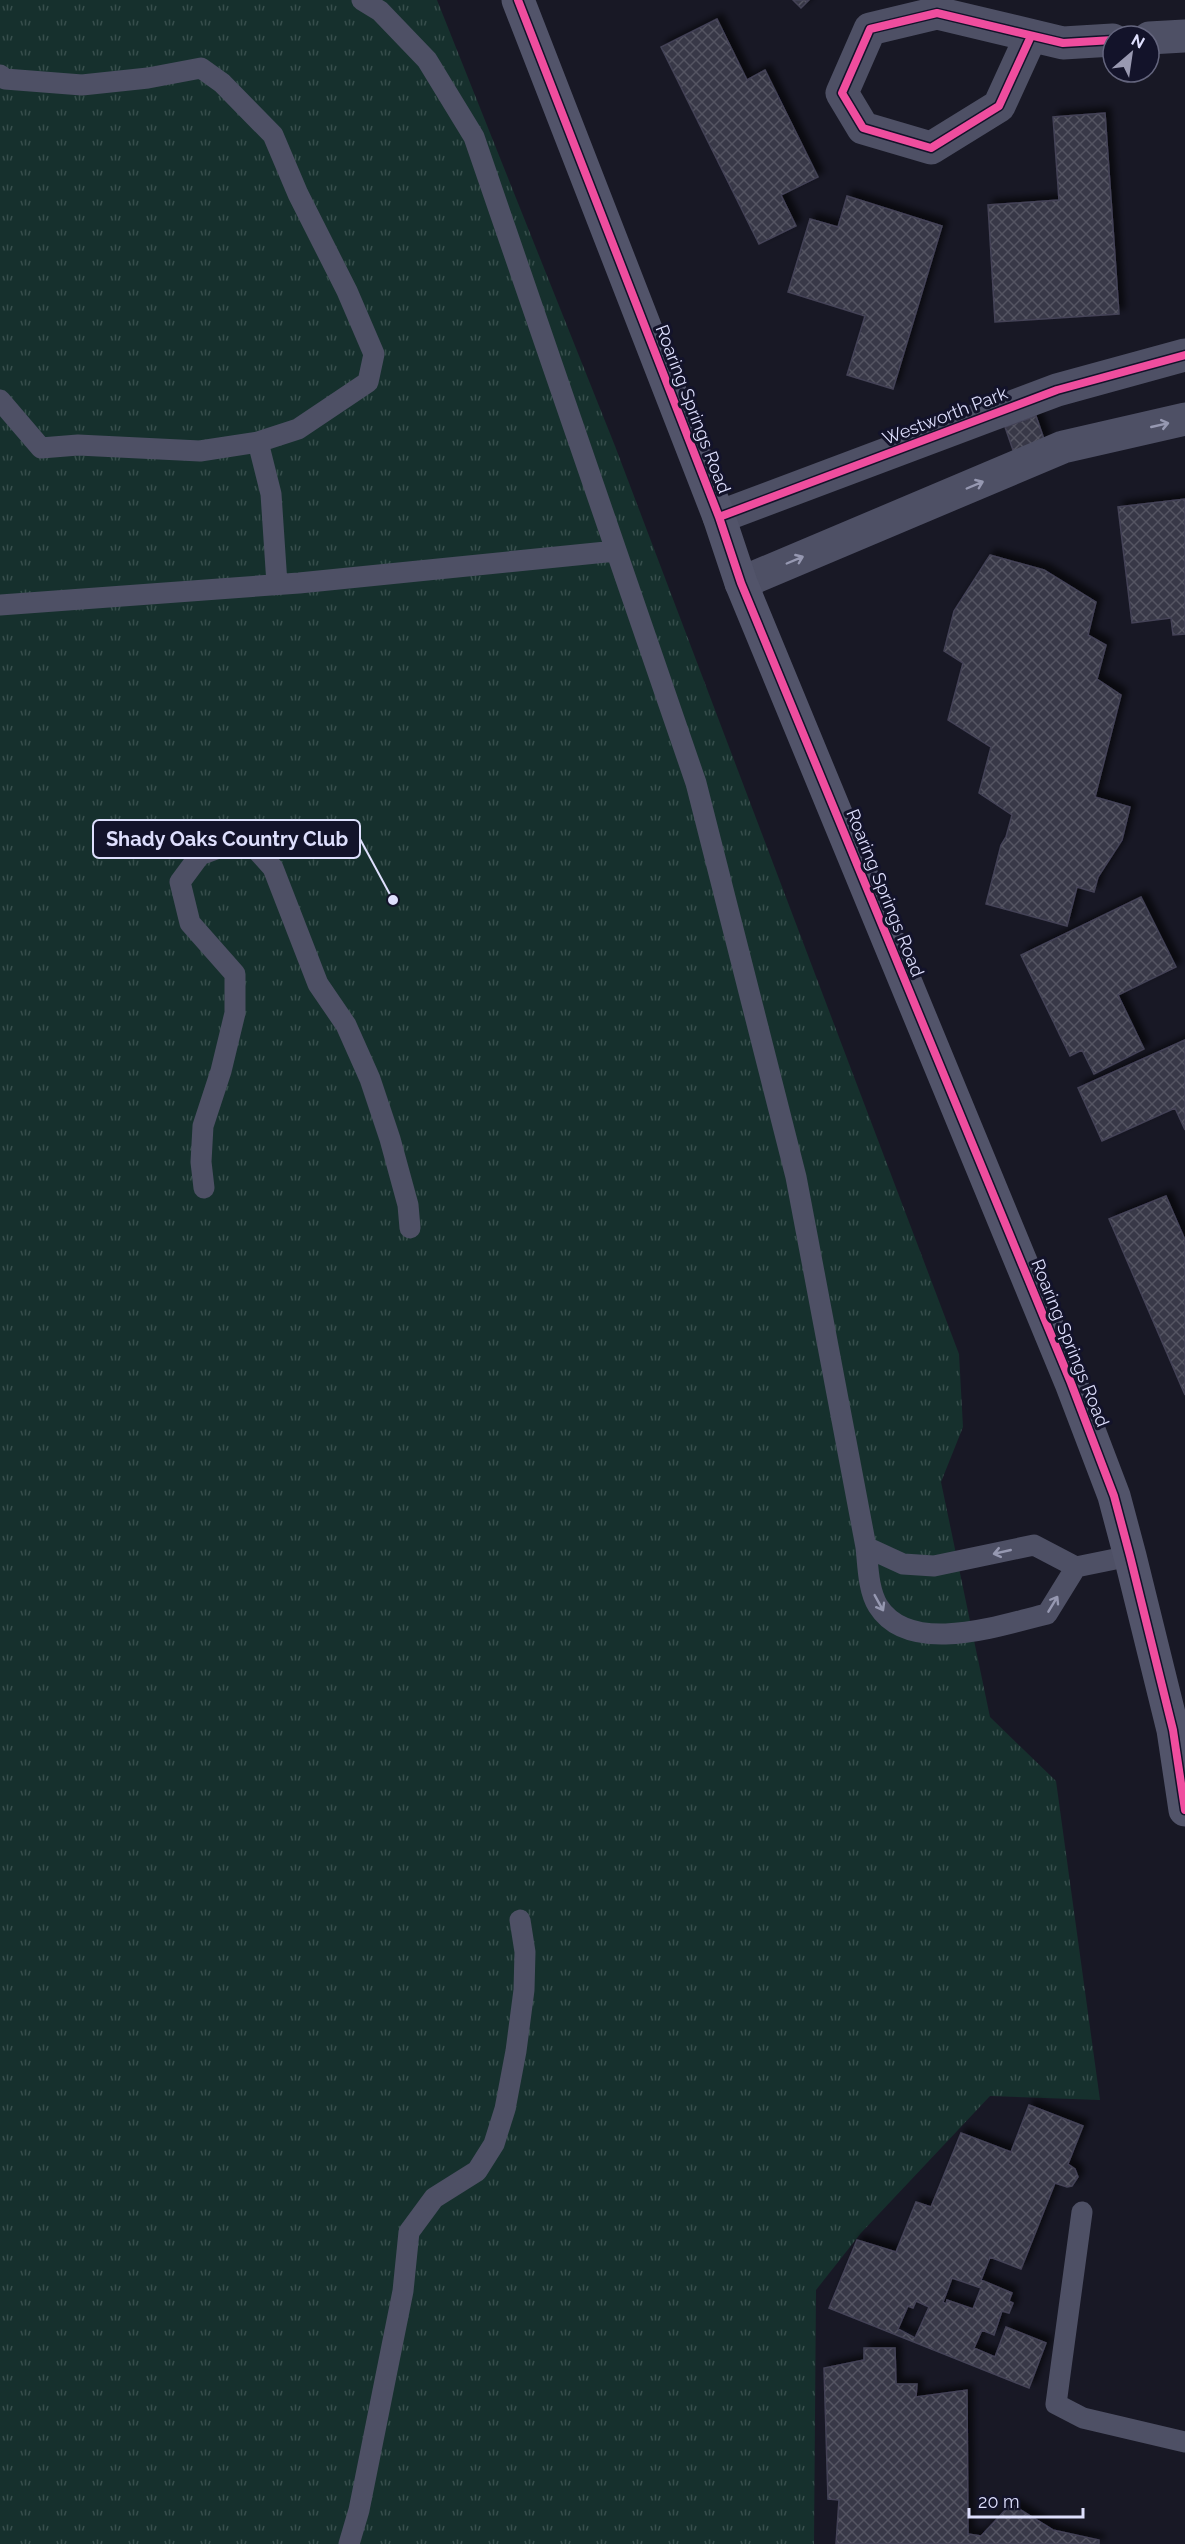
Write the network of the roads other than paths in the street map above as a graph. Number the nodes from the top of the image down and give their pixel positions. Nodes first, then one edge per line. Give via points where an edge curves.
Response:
1 (362, 0) edge
2 (518, 0) edge
3 (1031, 36) junction
4 (1185, 36) edge
5 (1161, 37) edge
6 (1101, 41) edge
7 (2, 79) edge
8 (1185, 355) edge
9 (0, 400) edge
10 (1185, 419) edge
11 (258, 442) junction
12 (719, 517) junction
13 (616, 551) junction
14 (741, 583) junction
15 (277, 584) junction
16 (0, 605) edge
17 (204, 1188) dead end
18 (410, 1228) dead end
19 (866, 1547) junction
20 (1130, 1556) junction
21 (1076, 1567) junction
22 (1185, 1810) edge
23 (520, 1920) dead end
24 (1082, 2212) dead end
25 (1185, 2442) edge
26 (349, 2544) edge

1 - 13 lane via 380,11 428,60 474,137
2 - 12 street, Roaring Springs Road
3 - 3 street via 937,13 870,28 842,93 863,128 931,148 999,105
3 - 6 street via 1063,43
4 - 5 street
7 - 11 lane via 82,85 201,68 222,82 273,135 374,354 368,382 298,429
8 - 12 street, Westworth Park via 1057,390
9 - 11 lane via 41,448 78,445 200,451
14 -> 10 street via 1063,447
11 - 15 lane via 271,494
12 - 14 street, Roaring Springs Road
13 - 15 lane
13 - 19 lane via 696,783 796,1177
14 - 20 street, Roaring Springs Road via 1071,1383 1114,1496
15 - 16 lane
17 - 18 lane via 202,1126 235,1013 235,974 190,923 180,882 200,855 246,838 273,868 318,984 346,1025 370,1079 408,1205
21 -> 19 lane via 1034,1545 934,1566 903,1564
19 -> 21 lane via 870,1582 878,1606 900,1628 927,1635 973,1631 1047,1614
20 - 21 lane
20 - 22 street, Roaring Springs Road via 1173,1730
23 - 26 lane via 525,1952 524,1990 506,2109 494,2145 477,2171 434,2198 409,2232 403,2291 360,2510
24 - 25 lane via 1056,2404 1083,2418

